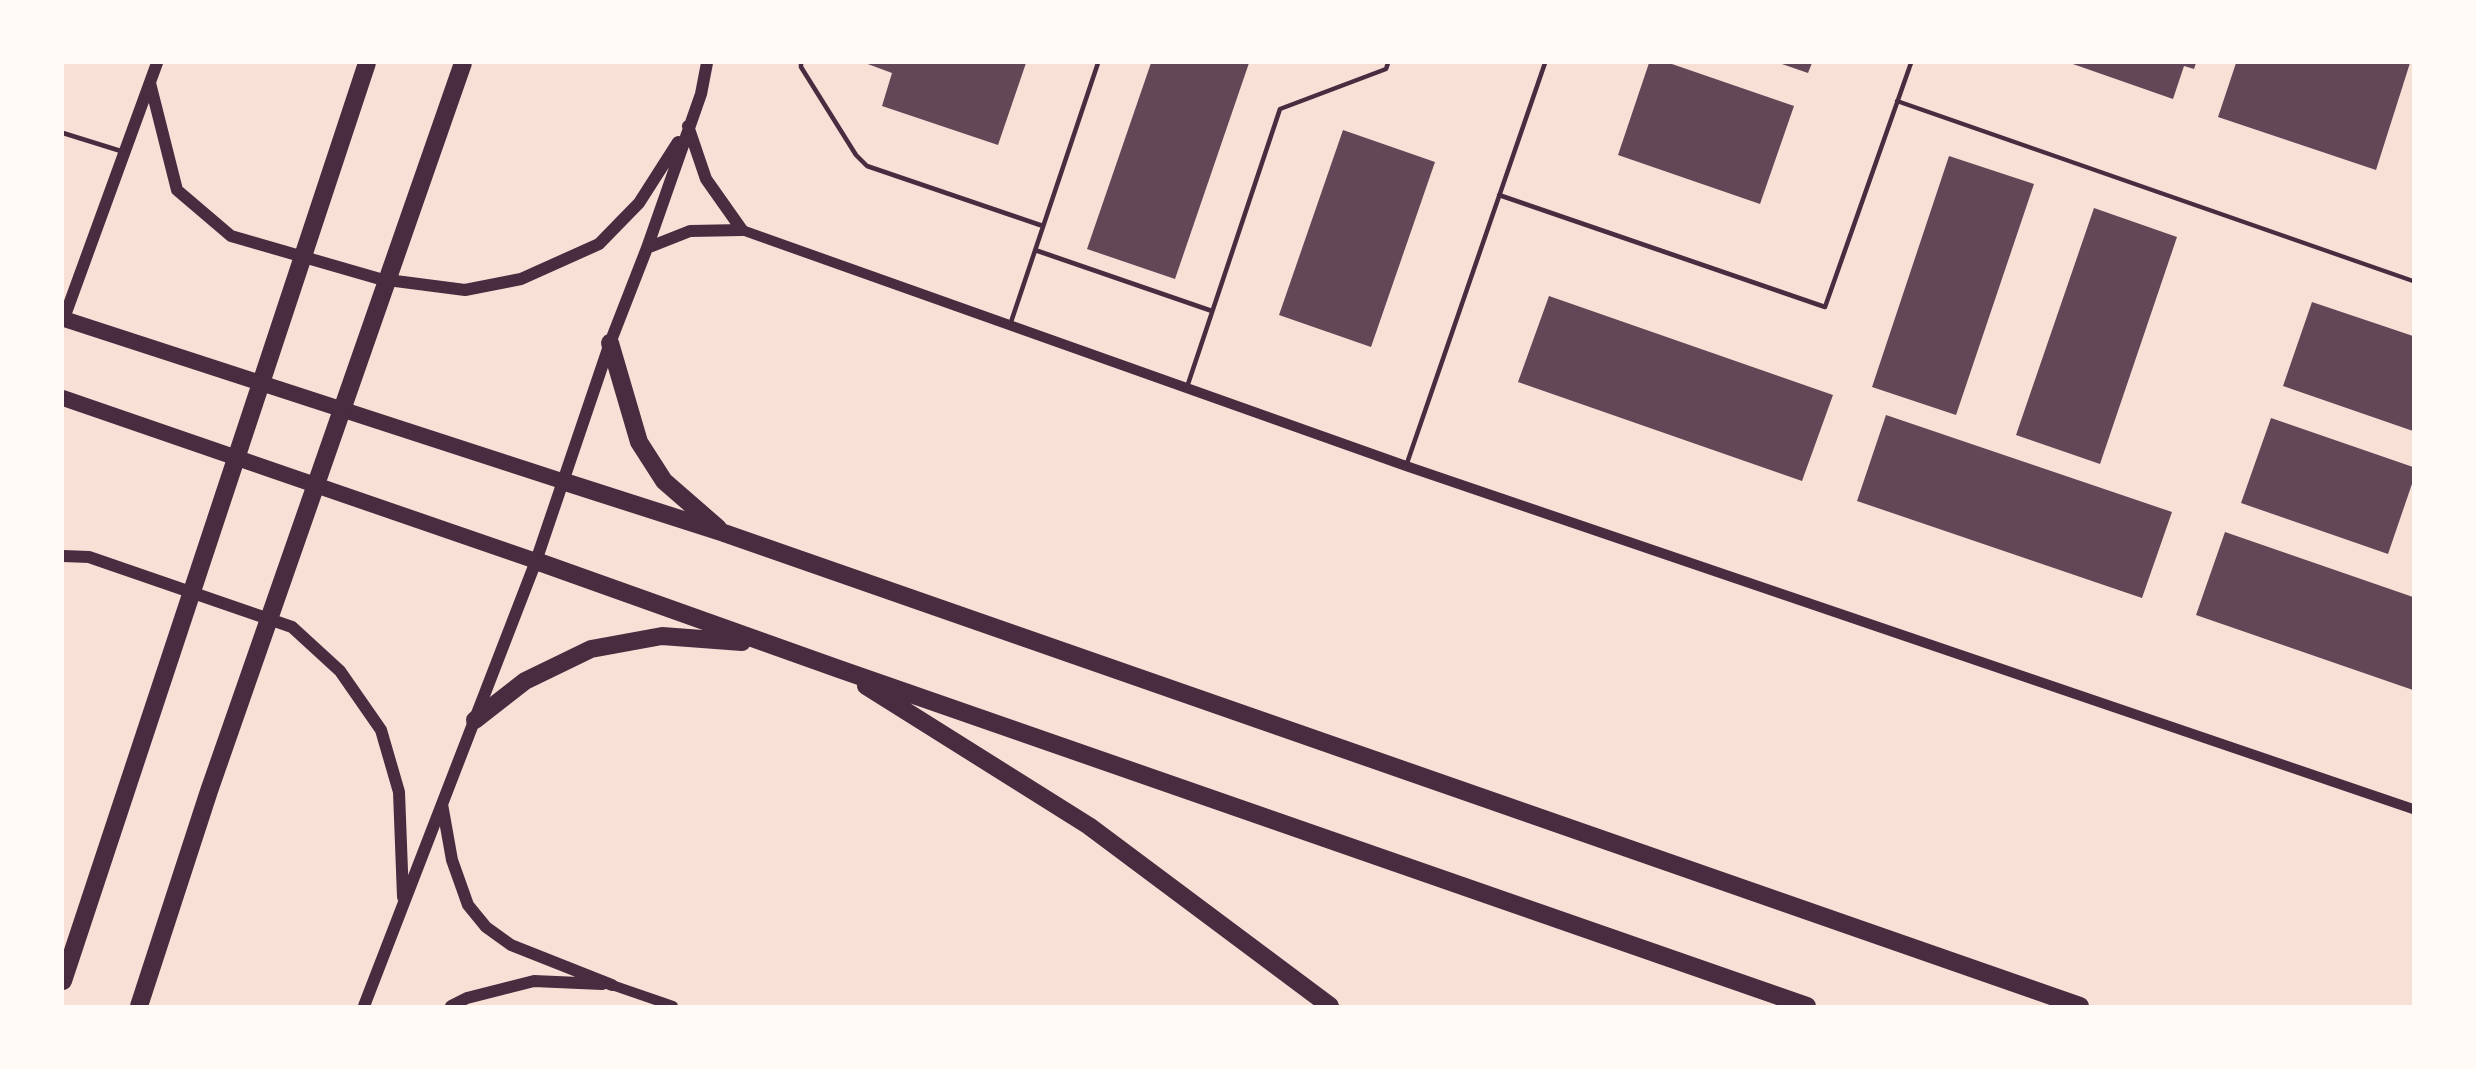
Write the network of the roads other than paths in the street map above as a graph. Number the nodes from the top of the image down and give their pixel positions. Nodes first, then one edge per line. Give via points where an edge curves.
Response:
1 (157, 63) edge
2 (367, 63) edge
3 (463, 63) edge
4 (707, 63) edge
5 (801, 63) edge
6 (1098, 63) edge
7 (1388, 63) edge
8 (1545, 63) edge
9 (1911, 63) edge
10 (150, 83) junction
11 (1897, 101) junction
12 (688, 126) junction
13 (63, 133) edge
14 (124, 152) junction
15 (1500, 195) junction
16 (1043, 226) junction
17 (742, 230) junction
18 (647, 248) junction
19 (1035, 250) junction
20 (2413, 281) edge
21 (1212, 311) junction
22 (63, 320) edge
23 (1010, 325) junction
24 (610, 343) junction
25 (1187, 387) junction
26 (63, 398) edge
27 (1406, 466) junction
28 (564, 482) junction
29 (724, 533) junction
30 (63, 556) edge
31 (536, 561) junction
32 (771, 646) junction
33 (839, 669) junction
34 (474, 720) junction
35 (442, 803) junction
36 (2413, 809) edge
37 (404, 901) junction
38 (63, 981) edge
39 (612, 985) junction
40 (139, 1006) edge
41 (364, 1006) edge
42 (451, 1006) edge
43 (673, 1006) edge
44 (1330, 1006) edge
45 (1807, 1006) edge
46 (2080, 1006) edge

1 - 10 main road
2 - 38 highway
3 - 40 highway via 209,791
4 - 12 main road via 701,94
5 - 16 lane via 856,155 867,165
6 - 16 lane
7 - 21 lane via 1386,69 1280,109
8 - 15 lane
9 - 11 lane
10 - 12 main road via 177,190 231,236 380,279 465,290 521,279 599,244 639,204
10 - 14 main road
11 - 15 lane via 1825,307
11 - 20 lane
12 - 17 main road via 706,179
12 - 18 main road
13 - 14 lane
14 - 22 main road
15 - 27 lane
16 - 19 lane
17 - 18 main road via 690,231
17 - 23 street
18 - 24 main road
19 - 21 lane
19 - 23 lane
21 - 25 lane
22 - 28 highway
23 - 25 street
24 - 28 main road
24 - 29 highway via 639,442 664,481
25 - 27 street
26 - 31 highway
27 - 36 street
28 - 29 highway
28 - 31 main road
29 - 46 highway
30 - 37 main road via 89,557 292,627 340,671 381,730 399,792
31 - 32 highway
31 - 34 main road
32 - 33 highway
32 - 34 highway via 662,636 591,649 525,681
33 - 44 highway via 1089,826
33 - 45 highway
34 - 35 main road
35 - 37 main road
35 - 39 main road via 452,860 468,904 486,927 511,945
37 - 41 main road
39 - 42 main road via 534,981 467,998
39 - 43 street

